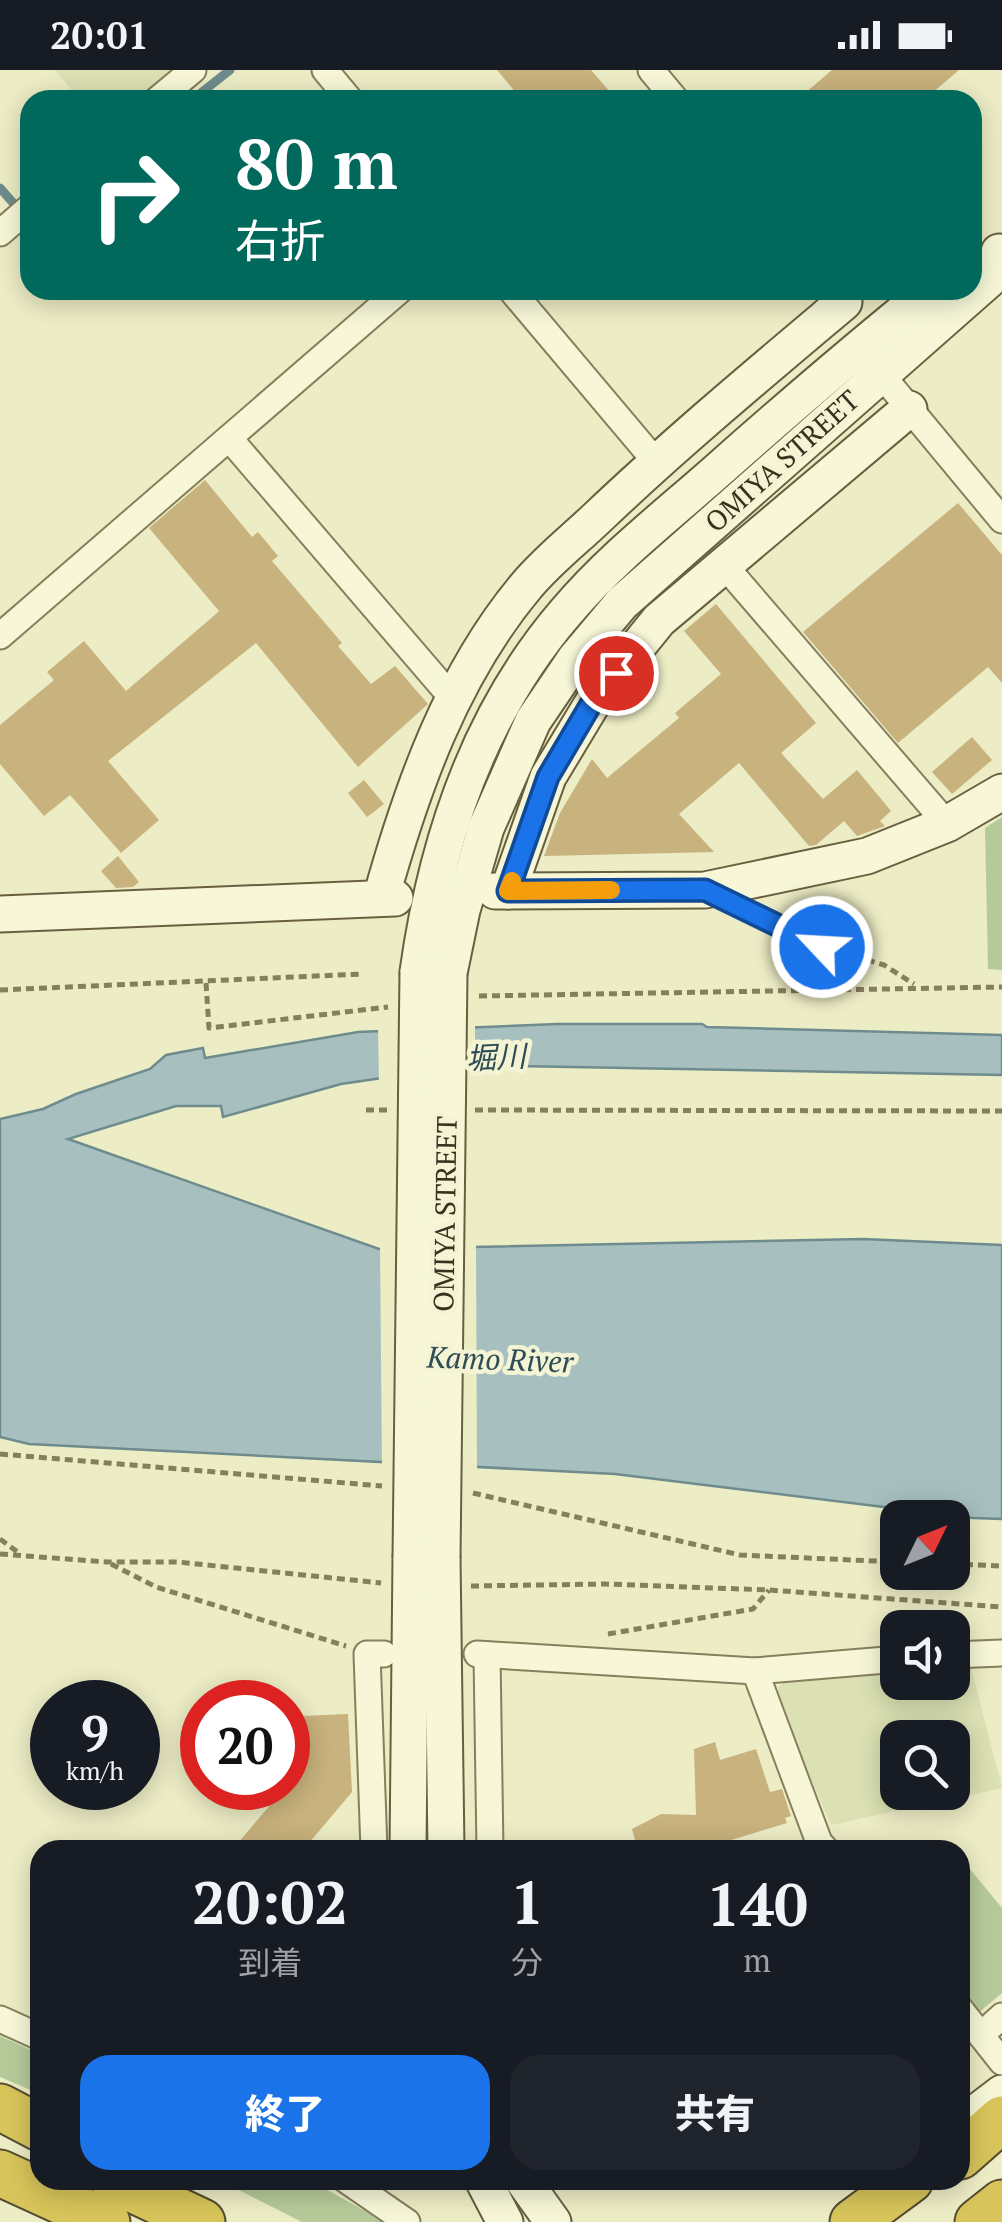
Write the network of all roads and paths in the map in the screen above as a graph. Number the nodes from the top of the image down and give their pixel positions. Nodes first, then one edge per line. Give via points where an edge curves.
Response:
1 (192, 70) edge
2 (325, 70) edge
3 (651, 70) edge
4 (169, 90) edge
5 (342, 90) edge
6 (668, 90) edge
7 (20, 215) edge
8 (0, 232) edge
9 (991, 253) edge
10 (982, 285) edge
11 (388, 300) edge
12 (519, 300) edge
13 (835, 300) edge
14 (842, 300) edge
15 (918, 300) edge
16 (965, 300) edge
17 (873, 336) junction
18 (880, 373) junction
19 (909, 408) junction
20 (229, 438) junction
21 (656, 462) junction
22 (1002, 520) edge
23 (724, 565) junction
24 (0, 636) edge
25 (454, 700) junction
26 (1002, 792) edge
27 (947, 824) junction
28 (705, 890) junction
29 (0, 914) edge
30 (848, 926) dead end
31 (796, 934) junction
32 (822, 947) joint
33 (362, 974) dead end
34 (447, 980) junction
35 (206, 982) junction
36 (916, 986) junction
37 (1002, 986) edge
38 (0, 990) edge
39 (404, 1005) dead end
40 (366, 1110) dead end
41 (406, 1110) dead end
42 (465, 1110) dead end
43 (1002, 1111) edge
44 (0, 1539) edge
45 (0, 1554) edge
46 (22, 1555) junction
47 (107, 1562) junction
48 (970, 1565) edge
49 (1002, 1566) edge
50 (415, 1567) junction
51 (467, 1586) dead end
52 (769, 1590) junction
53 (1002, 1607) edge
54 (590, 1637) dead end
55 (1002, 1652) edge
56 (376, 1654) joint
57 (970, 1654) edge
58 (880, 1661) edge
59 (755, 1671) junction
60 (374, 1840) edge
61 (408, 1840) edge
62 (445, 1840) edge
63 (490, 1840) edge
64 (812, 1840) edge
65 (1002, 2016) edge
66 (0, 2018) edge
67 (970, 2021) edge
68 (30, 2032) edge
69 (981, 2035) junction
70 (1002, 2062) edge
71 (1002, 2093) edge
72 (0, 2107) edge
73 (1002, 2116) edge
74 (970, 2117) edge
75 (30, 2123) edge
76 (0, 2128) edge
77 (970, 2137) edge
78 (30, 2142) edge
79 (970, 2146) edge
80 (0, 2173) edge
81 (30, 2187) edge
82 (37, 2190) edge
83 (135, 2190) edge
84 (157, 2190) edge
85 (361, 2190) edge
86 (488, 2190) edge
87 (531, 2190) edge
88 (876, 2190) edge
89 (896, 2190) edge
90 (922, 2190) edge
91 (1002, 2203) edge
92 (0, 2205) edge
93 (1002, 2215) edge
94 (40, 2222) edge
95 (107, 2222) edge
96 (202, 2222) edge
97 (217, 2222) edge
98 (408, 2222) edge
99 (506, 2222) edge
100 (553, 2222) edge
101 (834, 2222) edge
102 (853, 2222) edge
103 (886, 2222) edge
104 (978, 2222) edge
105 (994, 2222) edge

1 - 4 street
2 - 5 street
3 - 6 street
7 - 8 street
9 - 10 street, OMIYA STREET via 993,276
11 - 20 street
12 - 21 street
13 - 21 street
14 - 17 street
15 - 17 street, OMIYA STREET
16 - 18 street, OMIYA STREET
17 - 34 street, OMIYA STREET via 611,566 565,613 521,674 474,759 426,912
18 - 19 street
18 - 34 street, OMIYA STREET via 622,603 575,659 533,721 486,828
19 - 22 street
19 - 23 street
20 - 24 street
20 - 25 street
21 - 25 street via 528,584
23 - 27 street
23 - 28 street via 659,620 594,699 548,777 502,891
25 - 29 street via 406,806 388,898
26 - 27 street
27 - 28 street via 868,856
28 - 31 lane
30 - 31 lane
31 - 32 lane
32 - 36 path via 884,965
33 - 35 path
34 - 36 path
34 - 50 street, OMIYA STREET, bridge
35 - 38 path
35 - 39 path via 208,1028
36 - 37 path
40 - 41 path
42 - 43 path
44 - 46 path
45 - 46 path
46 - 47 path
47 - 50 path
47 - 56 path via 156,1587
48 - 49 path
50 - 61 street, OMIYA STREET
50 - 62 street, OMIYA STREET
51 - 52 path
52 - 53 path
52 - 54 path via 754,1609
55 - 57 street
56 - 60 street
58 - 59 street
59 - 63 street via 482,1654
59 - 64 street
65 - 69 street
66 - 68 street
67 - 69 street
69 - 70 street
71 - 74 street
72 - 75 highway
73 - 77 highway
73 - 79 highway
76 - 78 highway
80 - 81 highway
82 - 95 highway
83 - 96 highway
84 - 97 highway
85 - 98 street
86 - 99 street
87 - 100 street
88 - 101 street
89 - 102 highway
90 - 103 highway
91 - 104 highway
92 - 94 highway
93 - 105 street

